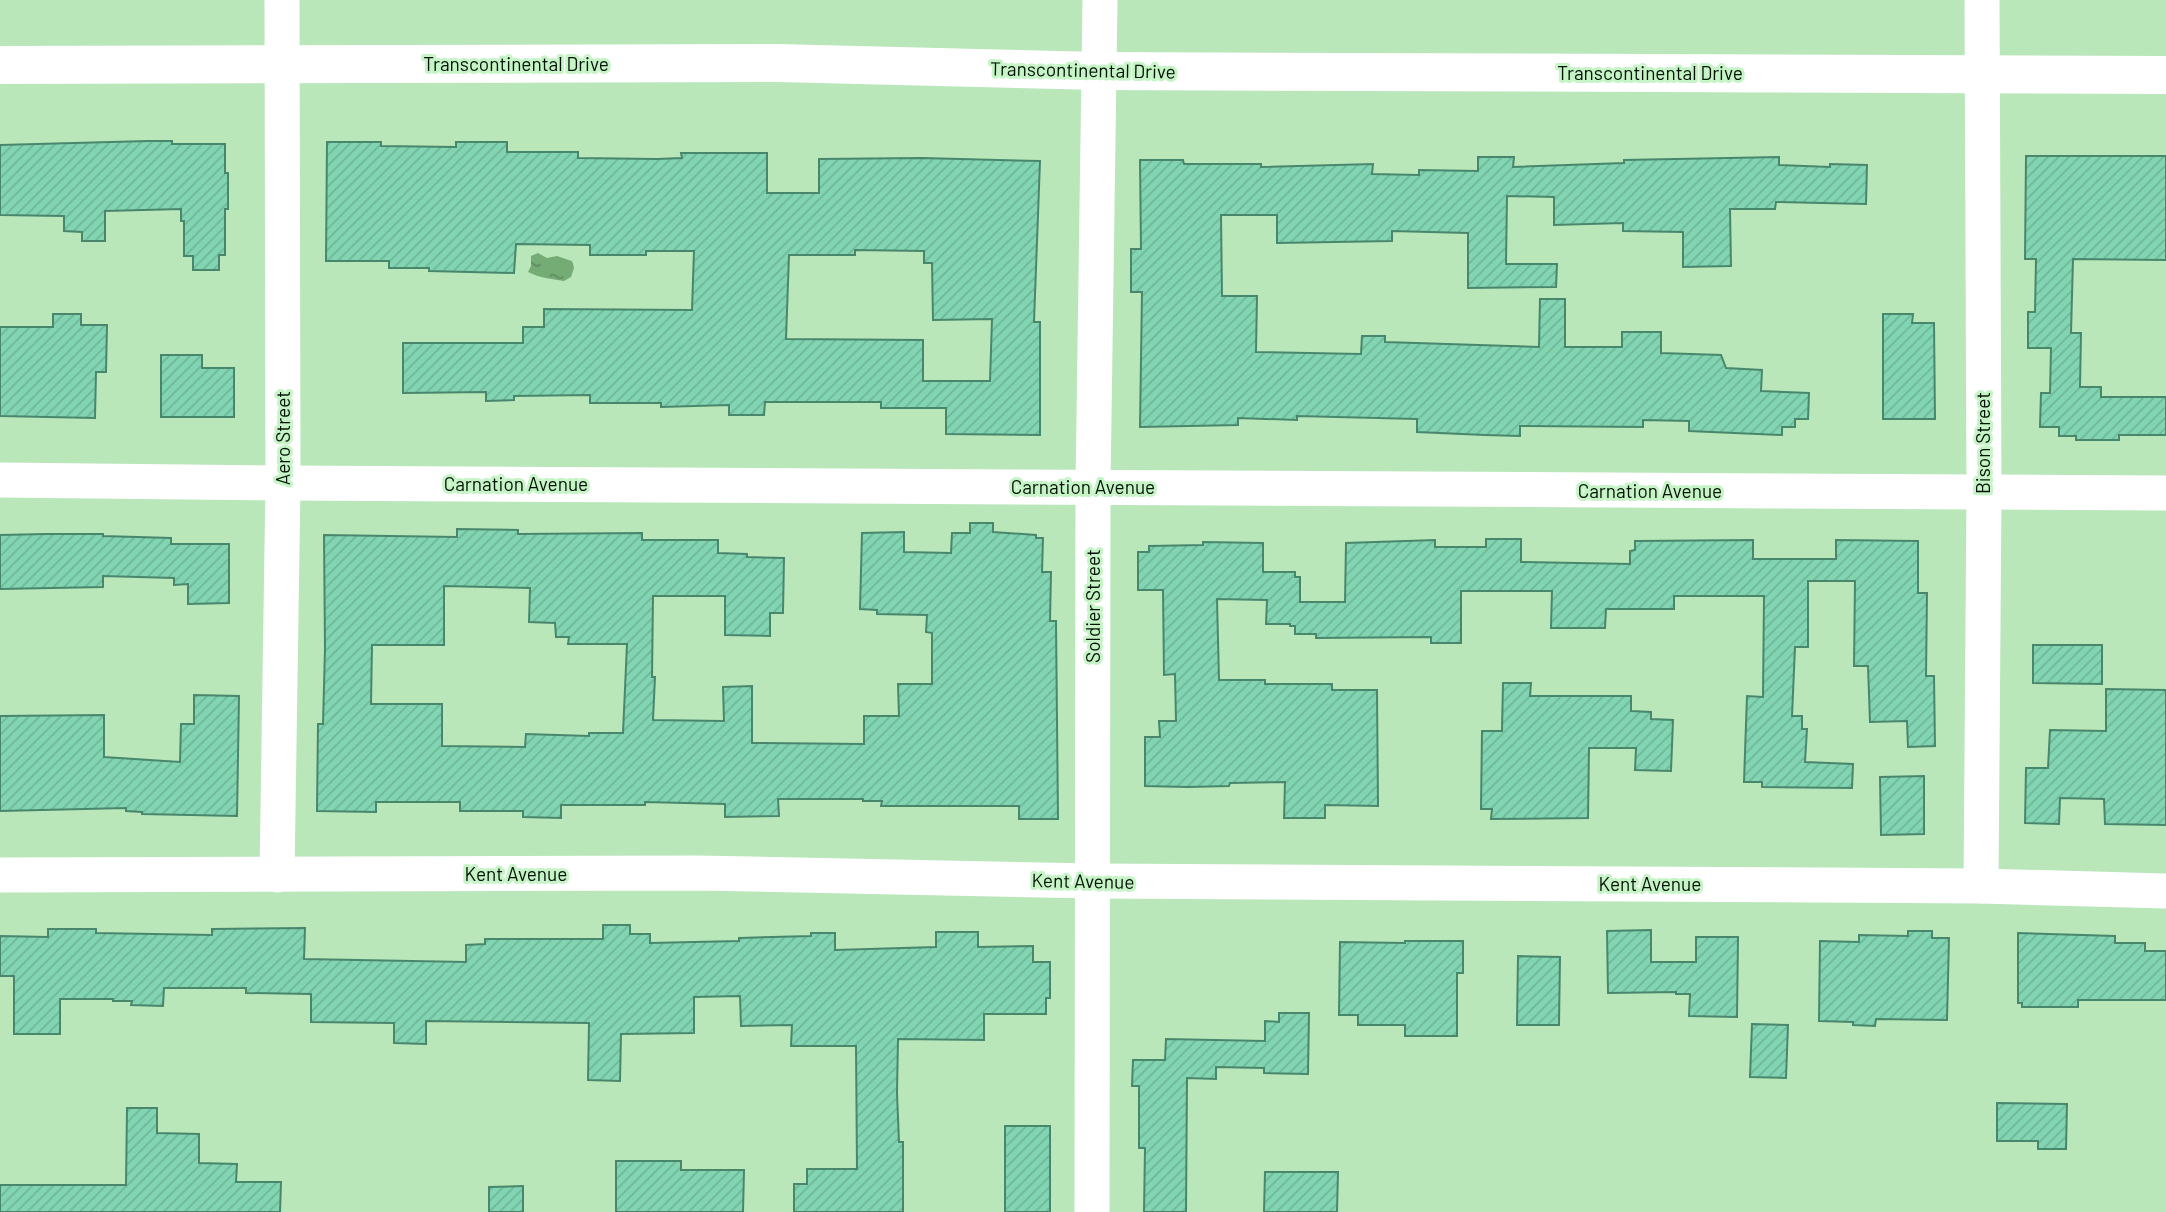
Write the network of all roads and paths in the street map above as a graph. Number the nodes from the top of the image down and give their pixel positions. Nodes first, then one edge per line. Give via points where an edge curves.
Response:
1 (282, 0) edge
2 (1100, 0) edge
3 (1982, 0) edge
4 (282, 64) junction
5 (0, 65) edge
6 (1100, 71) junction
7 (1982, 74) junction
8 (2166, 75) edge
9 (0, 480) edge
10 (283, 483) junction
11 (1093, 487) junction
12 (1983, 493) junction
13 (2166, 493) edge
14 (0, 875) edge
15 (277, 875) junction
16 (1093, 881) junction
17 (1981, 886) junction
18 (2166, 891) edge
19 (1092, 1212) edge

1 - 4 street, Aero Street
2 - 6 street, Soldier Street
3 - 7 street, Bison Street
4 - 5 street, Transcontinental Drive
4 - 6 street, Transcontinental Drive via 778,63
4 - 10 street, Aero Street
6 - 7 street, Transcontinental Drive
6 - 11 street, Soldier Street
7 - 8 street, Transcontinental Drive
7 - 12 street, Bison Street
9 - 10 street, Carnation Avenue
10 - 11 street, Carnation Avenue
10 - 15 street, Aero Street
11 - 12 street, Carnation Avenue
11 - 16 street, Soldier Street
12 - 13 street, Carnation Avenue
12 - 17 street, Bison Street
14 - 15 street, Kent Avenue
15 - 16 street, Kent Avenue via 697,873
16 - 17 street, Kent Avenue
16 - 19 street, Soldier Street
17 - 18 street, Kent Avenue

